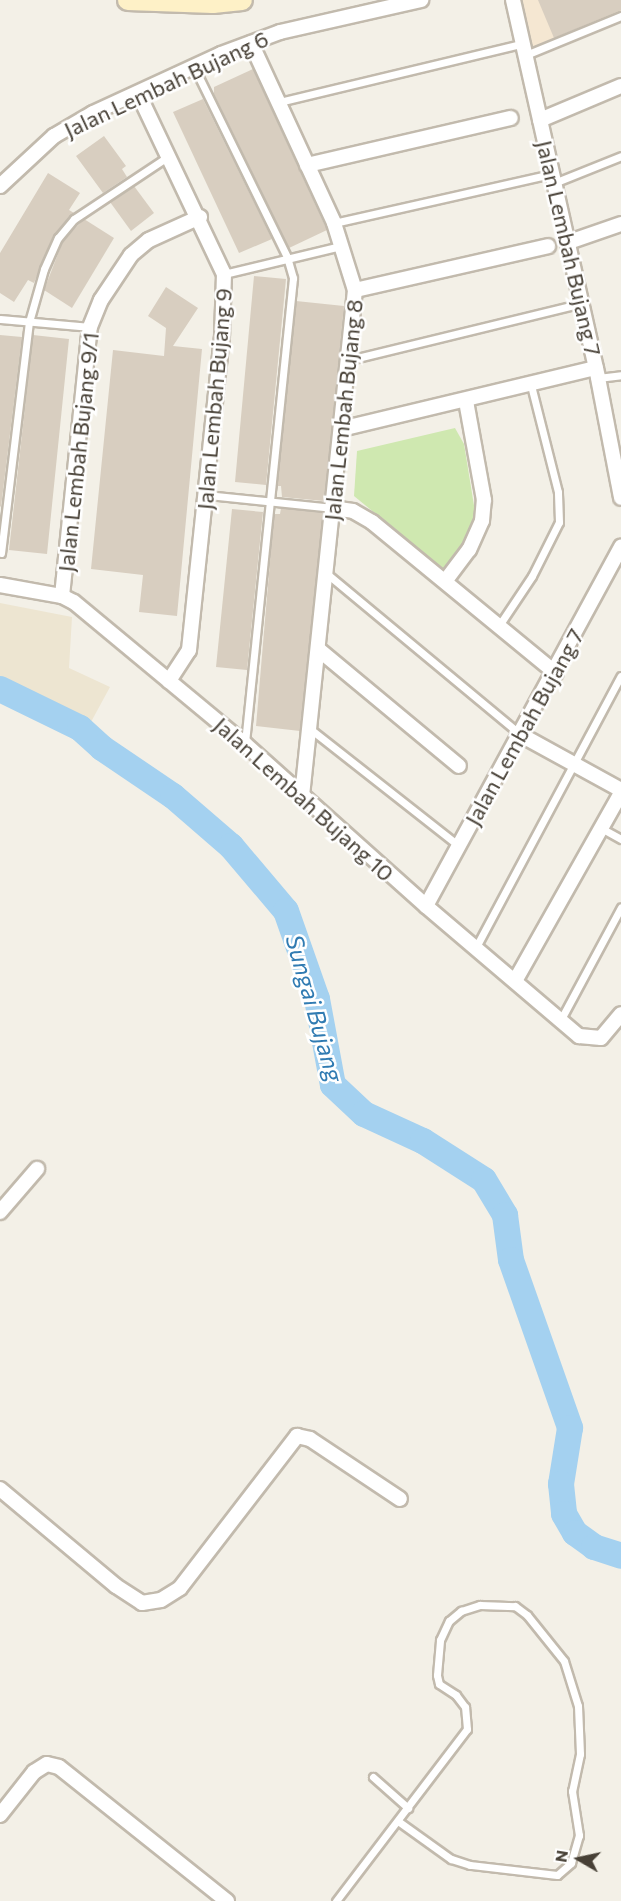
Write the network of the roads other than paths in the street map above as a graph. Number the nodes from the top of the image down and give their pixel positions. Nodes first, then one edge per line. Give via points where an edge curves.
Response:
1 (128, 0) edge
2 (242, 0) edge
3 (421, 0) edge
4 (513, 0) edge
5 (621, 16) edge
6 (251, 44) junction
7 (525, 49) junction
8 (194, 67) junction
9 (621, 86) edge
10 (138, 93) junction
11 (279, 102) junction
12 (511, 118) dead end
13 (540, 120) junction
14 (169, 156) junction
15 (621, 156) edge
16 (308, 165) junction
17 (552, 178) junction
18 (0, 186) edge
19 (200, 218) junction
20 (334, 223) junction
21 (621, 226) edge
22 (569, 242) junction
23 (342, 245) junction
24 (548, 246) dead end
25 (288, 257) junction
26 (224, 274) junction
27 (355, 290) junction
28 (582, 303) junction
29 (0, 319) edge
30 (29, 322) junction
31 (90, 327) junction
32 (349, 360) junction
33 (597, 373) junction
34 (621, 375) edge
35 (531, 385) junction
36 (466, 401) junction
37 (341, 429) junction
38 (207, 495) junction
39 (621, 498) edge
40 (269, 501) junction
41 (332, 508) junction
42 (621, 547) edge
43 (1, 553) edge
44 (326, 573) junction
45 (446, 579) junction
46 (0, 585) edge
47 (62, 596) junction
48 (498, 627) junction
49 (318, 649) junction
50 (556, 673) junction
51 (621, 676) edge
52 (169, 681) junction
53 (309, 729) junction
54 (521, 735) junction
55 (245, 744) junction
56 (575, 765) junction
57 (459, 766) dead end
58 (621, 791) edge
59 (302, 796) junction
60 (601, 828) junction
61 (621, 839) edge
62 (459, 846) junction
63 (426, 906) junction
64 (621, 907) edge
65 (476, 947) junction
66 (515, 981) junction
67 (620, 1019) edge
68 (560, 1021) junction
69 (37, 1169) dead end
70 (0, 1212) edge
71 (0, 1489) edge
72 (400, 1499) dead end
73 (373, 1777) dead end
74 (408, 1808) junction
75 (0, 1815) edge
76 (398, 1821) junction
77 (227, 1901) edge
78 (336, 1901) edge

1 - 2 main road
3 - 6 street, Jalan Lembah Bujang 6 via 280,32
4 - 7 street, Jalan Lembah Bujang 7
5 - 7 lane
6 - 8 street, Jalan Lembah Bujang 6
6 - 11 street, Jalan Lembah Bujang 8
7 - 11 lane
7 - 13 street, Jalan Lembah Bujang 7
8 - 10 street, Jalan Lembah Bujang 6
8 - 25 lane
9 - 13 street
10 - 14 street, Jalan Lembah Bujang 9
10 - 18 street, Jalan Lembah Bujang 6 via 54,136
11 - 16 street, Jalan Lembah Bujang 8
12 - 16 street
13 - 17 street, Jalan Lembah Bujang 7
14 - 19 street, Jalan Lembah Bujang 9
14 - 30 lane via 91,206 57,238
15 - 17 lane
16 - 20 street, Jalan Lembah Bujang 8
17 - 20 lane
17 - 22 street, Jalan Lembah Bujang 7
19 - 26 street, Jalan Lembah Bujang 9
19 - 31 street, Jalan Lembah Bujang 9/1 via 149,240 131,255 101,300
20 - 23 street, Jalan Lembah Bujang 8
21 - 22 street
22 - 28 street, Jalan Lembah Bujang 7
23 - 25 lane
23 - 27 street, Jalan Lembah Bujang 8
24 - 27 street
25 - 26 lane
25 - 40 lane via 294,293
26 - 38 street, Jalan Lembah Bujang 9
27 - 32 street, Jalan Lembah Bujang 8
28 - 32 lane
28 - 33 street, Jalan Lembah Bujang 7
29 - 30 lane
30 - 31 lane
30 - 43 lane
31 - 47 street, Jalan Lembah Bujang 9/1
32 - 37 street, Jalan Lembah Bujang 8
33 - 34 lane
33 - 35 street
33 - 39 street, Jalan Lembah Bujang 7
35 - 36 street
35 - 48 lane via 558,492 559,522 532,576
36 - 37 street
36 - 45 street via 484,500 482,521 469,550
37 - 41 street, Jalan Lembah Bujang 8
38 - 40 lane
38 - 52 street, Jalan Lembah Bujang 9 via 189,650
40 - 41 lane
40 - 55 lane
41 - 44 street, Jalan Lembah Bujang 8
41 - 45 street via 361,514
42 - 50 street, Jalan Lembah Bujang 7
44 - 49 street, Jalan Lembah Bujang 8
44 - 54 lane
45 - 48 street
46 - 47 street, Jalan Lembah Bujang 10
47 - 52 street, Jalan Lembah Bujang 10
48 - 50 street
49 - 53 street, Jalan Lembah Bujang 8
49 - 57 street
50 - 54 street, Jalan Lembah Bujang 7
51 - 56 lane
52 - 55 street, Jalan Lembah Bujang 10
53 - 59 street, Jalan Lembah Bujang 8
53 - 62 lane
54 - 56 street
54 - 62 street, Jalan Lembah Bujang 7
55 - 59 street, Jalan Lembah Bujang 10
56 - 58 street
56 - 65 lane
58 - 60 street
59 - 63 street, Jalan Lembah Bujang 10
60 - 61 lane
60 - 66 street
62 - 63 street, Jalan Lembah Bujang 7
63 - 65 street, Jalan Lembah Bujang 10
64 - 68 lane
65 - 66 street, Jalan Lembah Bujang 10
66 - 68 street, Jalan Lembah Bujang 10
67 - 68 street, Jalan Lembah Bujang 10 via 595,1040 579,1036
69 - 70 street
71 - 72 street via 124,1593 142,1603 161,1600 180,1588 297,1436 310,1439
73 - 74 lane
74 - 76 lane
74 - 76 lane via 467,1729 465,1707 456,1695 439,1684 437,1675 441,1640 449,1621 461,1611 480,1605 515,1606 527,1615 564,1662 578,1706 580,1754 572,1791 579,1835 571,1863 557,1875 470,1865 452,1858
75 - 77 street via 34,1772 47,1764 59,1767
76 - 78 lane

